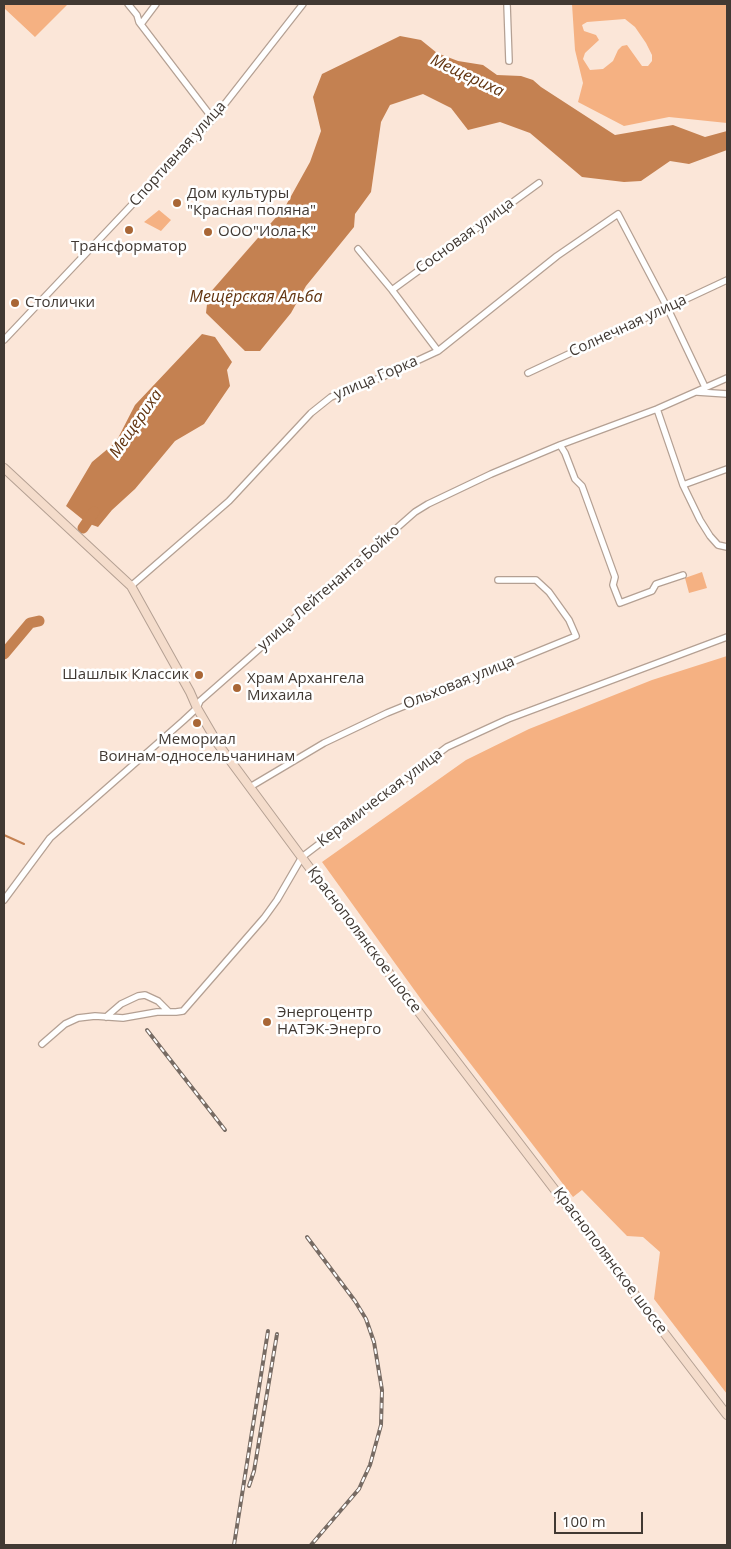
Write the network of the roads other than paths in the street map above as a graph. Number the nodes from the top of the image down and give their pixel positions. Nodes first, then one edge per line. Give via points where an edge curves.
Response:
1 (128, 4) edge
2 (156, 4) edge
3 (302, 4) edge
4 (507, 4) edge
5 (141, 24) junction
6 (509, 61) dead end
7 (212, 120) junction
8 (538, 183) dead end
9 (358, 249) dead end
10 (727, 280) edge
11 (392, 290) junction
12 (667, 307) junction
13 (4, 340) edge
14 (438, 351) junction
15 (528, 373) dead end
16 (727, 378) edge
17 (705, 387) junction
18 (697, 392) junction
19 (727, 394) edge
20 (657, 409) junction
21 (560, 445) junction
22 (4, 468) edge
23 (727, 468) edge
24 (683, 485) junction
25 (727, 547) edge
26 (682, 575) dead end
27 (498, 580) dead end
28 (131, 586) junction
29 (727, 637) edge
30 (197, 708) junction
31 (250, 787) junction
32 (302, 857) junction
33 (4, 900) edge
34 (168, 1011) junction
35 (106, 1017) junction
36 (42, 1044) dead end
37 (727, 1415) edge

1 - 5 street
2 - 5 street
3 - 7 street, Спортивная улица
4 - 6 street
5 - 7 street
7 - 13 street, Спортивная улица
8 - 11 street, Сосновая улица
9 - 11 street
10 - 12 street, Солнечная улица
11 - 14 street
12 - 14 street, улица Горка via 618,214 557,256
12 - 15 street, Солнечная улица
12 - 17 street
14 - 28 street, улица Горка via 382,378 331,397 311,413 229,501
16 - 17 street, улица Лейтенанта Бойко
17 - 18 street, улица Лейтенанта Бойко
18 - 19 street
18 - 20 street, улица Лейтенанта Бойко
20 - 21 street, улица Лейтенанта Бойко
20 - 24 street
21 - 26 street via 575,479 582,486 615,577 613,585 620,603
21 - 30 street, улица Лейтенанта Бойко via 490,474 415,512 200,701
22 - 28 main road, Краснополянское шоссе
23 - 24 street
24 - 25 street via 710,536 718,545
27 - 31 street, Ольховая улица via 536,580 554,598 576,636 387,713 324,743
28 - 30 main road, Краснополянское шоссе
29 - 32 street, Керамическая улица via 508,719 447,747
30 - 31 main road, Краснополянское шоссе via 218,744
30 - 33 street, улица Лейтенанта Бойко via 50,838
31 - 32 main road, Краснополянское шоссе
32 - 34 street, Керамическая улица via 264,918 187,1008 180,1012
32 - 37 main road, Краснополянское шоссе
34 - 35 street, Керамическая улица via 123,1018
34 - 35 street via 145,995 121,1004
35 - 36 street, Керамическая улица via 90,1016 68,1022

